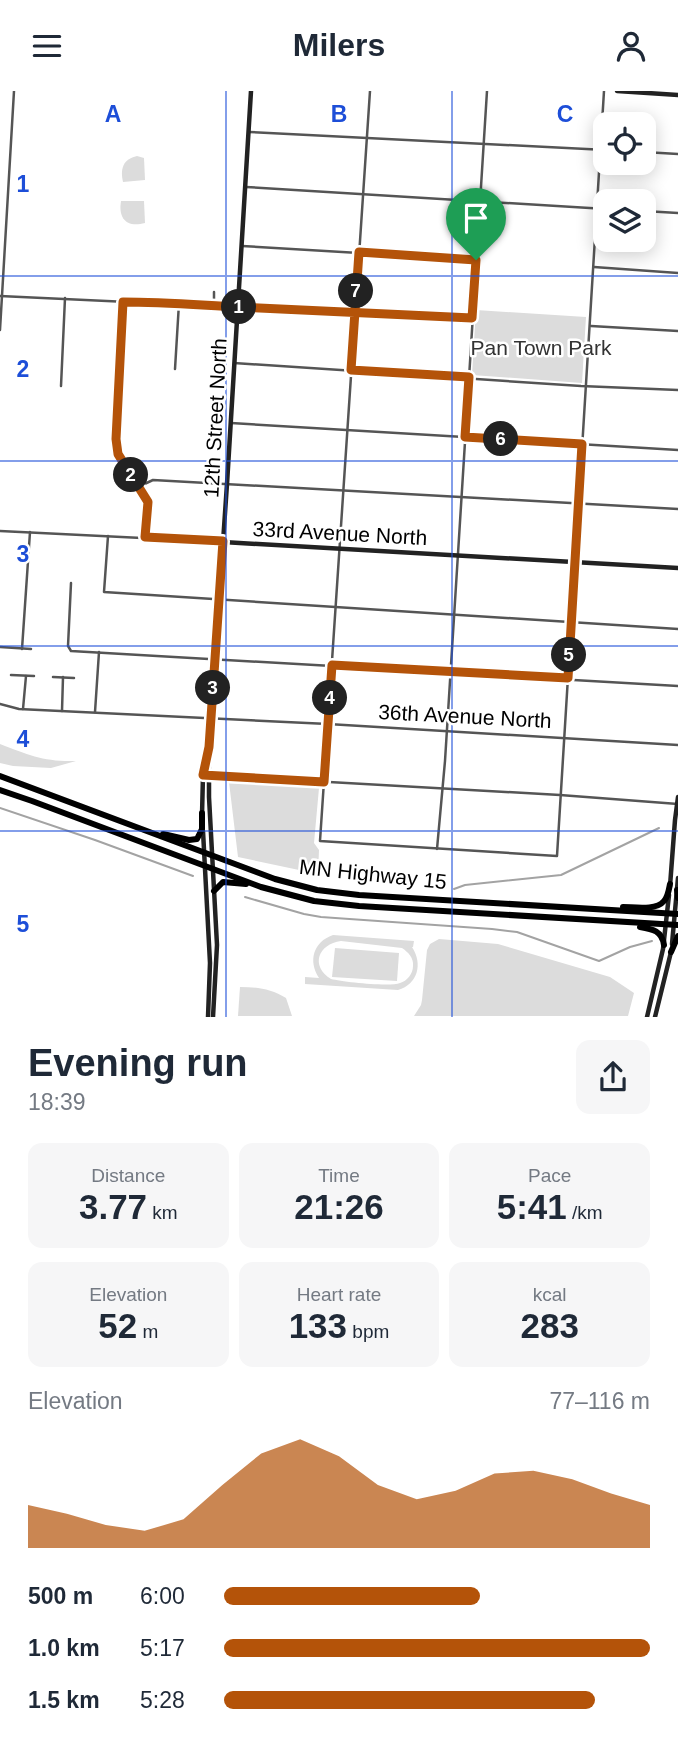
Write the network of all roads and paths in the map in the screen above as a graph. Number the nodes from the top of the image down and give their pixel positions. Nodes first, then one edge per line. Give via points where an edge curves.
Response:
1 (14, 91) edge
2 (251, 91) edge
3 (370, 91) edge
4 (487, 91) edge
5 (604, 91) edge
6 (617, 91) edge
7 (678, 95) edge
8 (604, 112) edge
9 (248, 132) junction
10 (366, 138) junction
11 (484, 144) junction
12 (593, 149) edge
13 (656, 153) edge
14 (678, 155) edge
15 (245, 187) junction
16 (363, 194) junction
17 (480, 201) junction
18 (593, 208) edge
19 (656, 212) edge
20 (678, 213) edge
21 (241, 246) junction
22 (359, 252) junction
23 (595, 252) edge
24 (476, 260) junction
25 (594, 267) junction
26 (678, 272) edge
27 (214, 292) dead end
28 (1, 296) edge
29 (65, 298) junction
30 (123, 302) junction
31 (179, 303) junction
32 (214, 306) junction
33 (237, 307) junction
34 (355, 313) junction
35 (472, 318) junction
36 (590, 325) junction
37 (0, 330) edge
38 (678, 331) edge
39 (234, 363) junction
40 (175, 369) dead end
41 (351, 370) junction
42 (469, 377) junction
43 (586, 385) junction
44 (61, 386) dead end
45 (678, 390) edge
46 (230, 423) junction
47 (347, 430) junction
48 (465, 437) junction
49 (582, 444) junction
50 (678, 450) edge
51 (227, 484) junction
52 (138, 487) junction
53 (343, 491) junction
54 (461, 497) junction
55 (579, 504) junction
56 (678, 509) edge
57 (0, 531) edge
58 (30, 532) junction
59 (108, 536) junction
60 (145, 537) junction
61 (223, 541) junction
62 (340, 548) junction
63 (458, 555) junction
64 (575, 562) junction
65 (678, 568) edge
66 (71, 583) dead end
67 (220, 599) junction
68 (336, 607) junction
69 (454, 614) junction
70 (571, 622) junction
71 (678, 629) edge
72 (0, 647) edge
73 (22, 649) junction
74 (31, 649) dead end
75 (99, 652) junction
76 (216, 659) junction
77 (332, 665) junction
78 (450, 672) junction
79 (12, 675) dead end
80 (26, 676) junction
81 (34, 676) dead end
82 (52, 677) dead end
83 (64, 677) junction
84 (74, 677) dead end
85 (568, 678) junction
86 (678, 686) edge
87 (0, 704) edge
88 (23, 709) junction
89 (62, 711) junction
90 (94, 712) junction
91 (211, 718) junction
92 (328, 724) junction
93 (447, 731) junction
94 (564, 737) junction
95 (678, 745) edge
96 (209, 747) junction
97 (203, 775) junction
98 (0, 776) edge
99 (209, 776) junction
100 (324, 782) junction
101 (442, 789) junction
102 (0, 790) edge
103 (560, 795) junction
104 (678, 797) edge
105 (678, 806) edge
106 (202, 813) junction
107 (112, 819) junction
108 (438, 849) junction
109 (204, 853) junction
110 (212, 856) junction
111 (205, 865) junction
112 (213, 868) junction
113 (678, 878) edge
114 (670, 884) junction
115 (261, 887) junction
116 (214, 891) junction
117 (678, 894) edge
118 (583, 908) junction
119 (674, 914) edge
120 (593, 920) junction
121 (673, 925) edge
122 (678, 936) edge
123 (664, 945) junction
124 (671, 952) junction
125 (211, 1004) junction
126 (208, 1017) edge
127 (213, 1017) edge
128 (647, 1017) edge
129 (654, 1017) edge

1 - 28 street
2 - 9 street, 12th Street North
3 - 10 street
4 - 11 street
5 - 8 street
6 - 7 street
9 - 10 street
9 - 15 street, 12th Street North
10 - 11 street
10 - 16 street
11 - 12 street
11 - 17 street
13 - 14 street
15 - 16 street
15 - 21 street, 12th Street North
16 - 17 street
16 - 22 street
17 - 18 street
17 - 24 street
19 - 20 street
21 - 22 street
21 - 33 street, 12th Street North
22 - 24 street
22 - 34 street
23 - 25 street
24 - 35 street
25 - 26 street
25 - 36 street
27 - 32 street
28 - 29 street
28 - 37 street
29 - 30 street
29 - 44 street
30 - 31 street
30 - 52 street via 116,439 118,454
31 - 32 street
31 - 40 street
32 - 33 street
33 - 34 street
33 - 39 street, 12th Street North
34 - 35 street
34 - 41 street
35 - 42 street
36 - 38 street
36 - 43 street
39 - 41 street
39 - 46 street, 12th Street North
41 - 42 street
41 - 47 street
42 - 43 street
42 - 48 street
43 - 45 street
43 - 49 street
46 - 47 street
46 - 51 street, 12th Street North
47 - 48 street
47 - 53 street
48 - 49 street
48 - 54 street
49 - 50 street
49 - 55 street
51 - 52 street via 153,480
51 - 53 street
51 - 61 street, 12th Street North
52 - 60 street via 148,502
53 - 54 street
53 - 62 street
54 - 55 street
54 - 63 street
55 - 56 street
55 - 64 street
57 - 58 street, 33rd Avenue North
58 - 59 street, 33rd Avenue North
58 - 73 street
59 - 60 street, 33rd Avenue North
59 - 67 street via 104,592
60 - 61 street, 33rd Avenue North
61 - 62 street, 33rd Avenue North
61 - 67 street, 12th Street North
62 - 63 street, 33rd Avenue North
62 - 68 street
63 - 64 street, 33rd Avenue North
63 - 69 street
64 - 65 street, 33rd Avenue North
64 - 70 street
66 - 75 street via 68,646
67 - 68 street
67 - 76 street, 12th Street North
68 - 69 street
68 - 77 street
69 - 70 street
69 - 78 street
70 - 71 street
70 - 85 street
72 - 73 street
73 - 74 street
75 - 76 street
75 - 90 street
76 - 77 street
76 - 91 street, 12th Street North
77 - 78 street
77 - 92 street
78 - 85 street
78 - 93 street
79 - 80 street
80 - 81 street
80 - 88 street
82 - 83 street
83 - 84 street
83 - 89 street
85 - 86 street
85 - 94 street
87 - 88 street, 36th Avenue North
88 - 89 street, 36th Avenue North
89 - 90 street, 36th Avenue North
90 - 91 street, 36th Avenue North
91 - 92 street, 36th Avenue North
91 - 96 street, 12th Street North
92 - 93 street, 36th Avenue North
92 - 100 street
93 - 94 street, 36th Avenue North
93 - 101 street
94 - 95 street, 36th Avenue North
94 - 103 street
96 - 97 street, 12th Street North
96 - 99 street, 12th Street North
97 - 99 street
97 - 106 street, 12th Street North
98 - 107 highway, MN Highway 15
99 - 100 street
99 - 110 street, 12th Street North
100 - 101 street
100 - 108 street via 320,841
101 - 103 street
101 - 108 street
102 - 111 highway, MN Highway 15
103 - 105 street
103 - 108 street via 556,856
104 - 105 street
105 - 114 street
106 - 107 highway via 200,833 190,840
106 - 109 street, 12th Street North
107 - 109 highway, MN Highway 15
109 - 110 highway, MN Highway 15
109 - 111 street, 12th Street North
110 - 112 street, 12th Street North
110 - 118 highway, MN Highway 15 via 275,879 330,892
111 - 112 highway, MN Highway 15
111 - 125 street, 12th Street North
112 - 115 highway, MN Highway 15
112 - 116 street, 12th Street North
113 - 117 street
114 - 118 highway via 666,899 658,905
114 - 119 street
115 - 116 highway via 227,881
115 - 120 highway, MN Highway 15 via 339,904
116 - 125 street, 12th Street North via 217,945
117 - 119 street
118 - 119 highway, MN Highway 15
119 - 121 street
120 - 121 highway, MN Highway 15
120 - 123 highway via 653,929
121 - 123 street
121 - 124 street
122 - 124 highway
123 - 128 street
124 - 129 street
125 - 126 street
125 - 127 street

